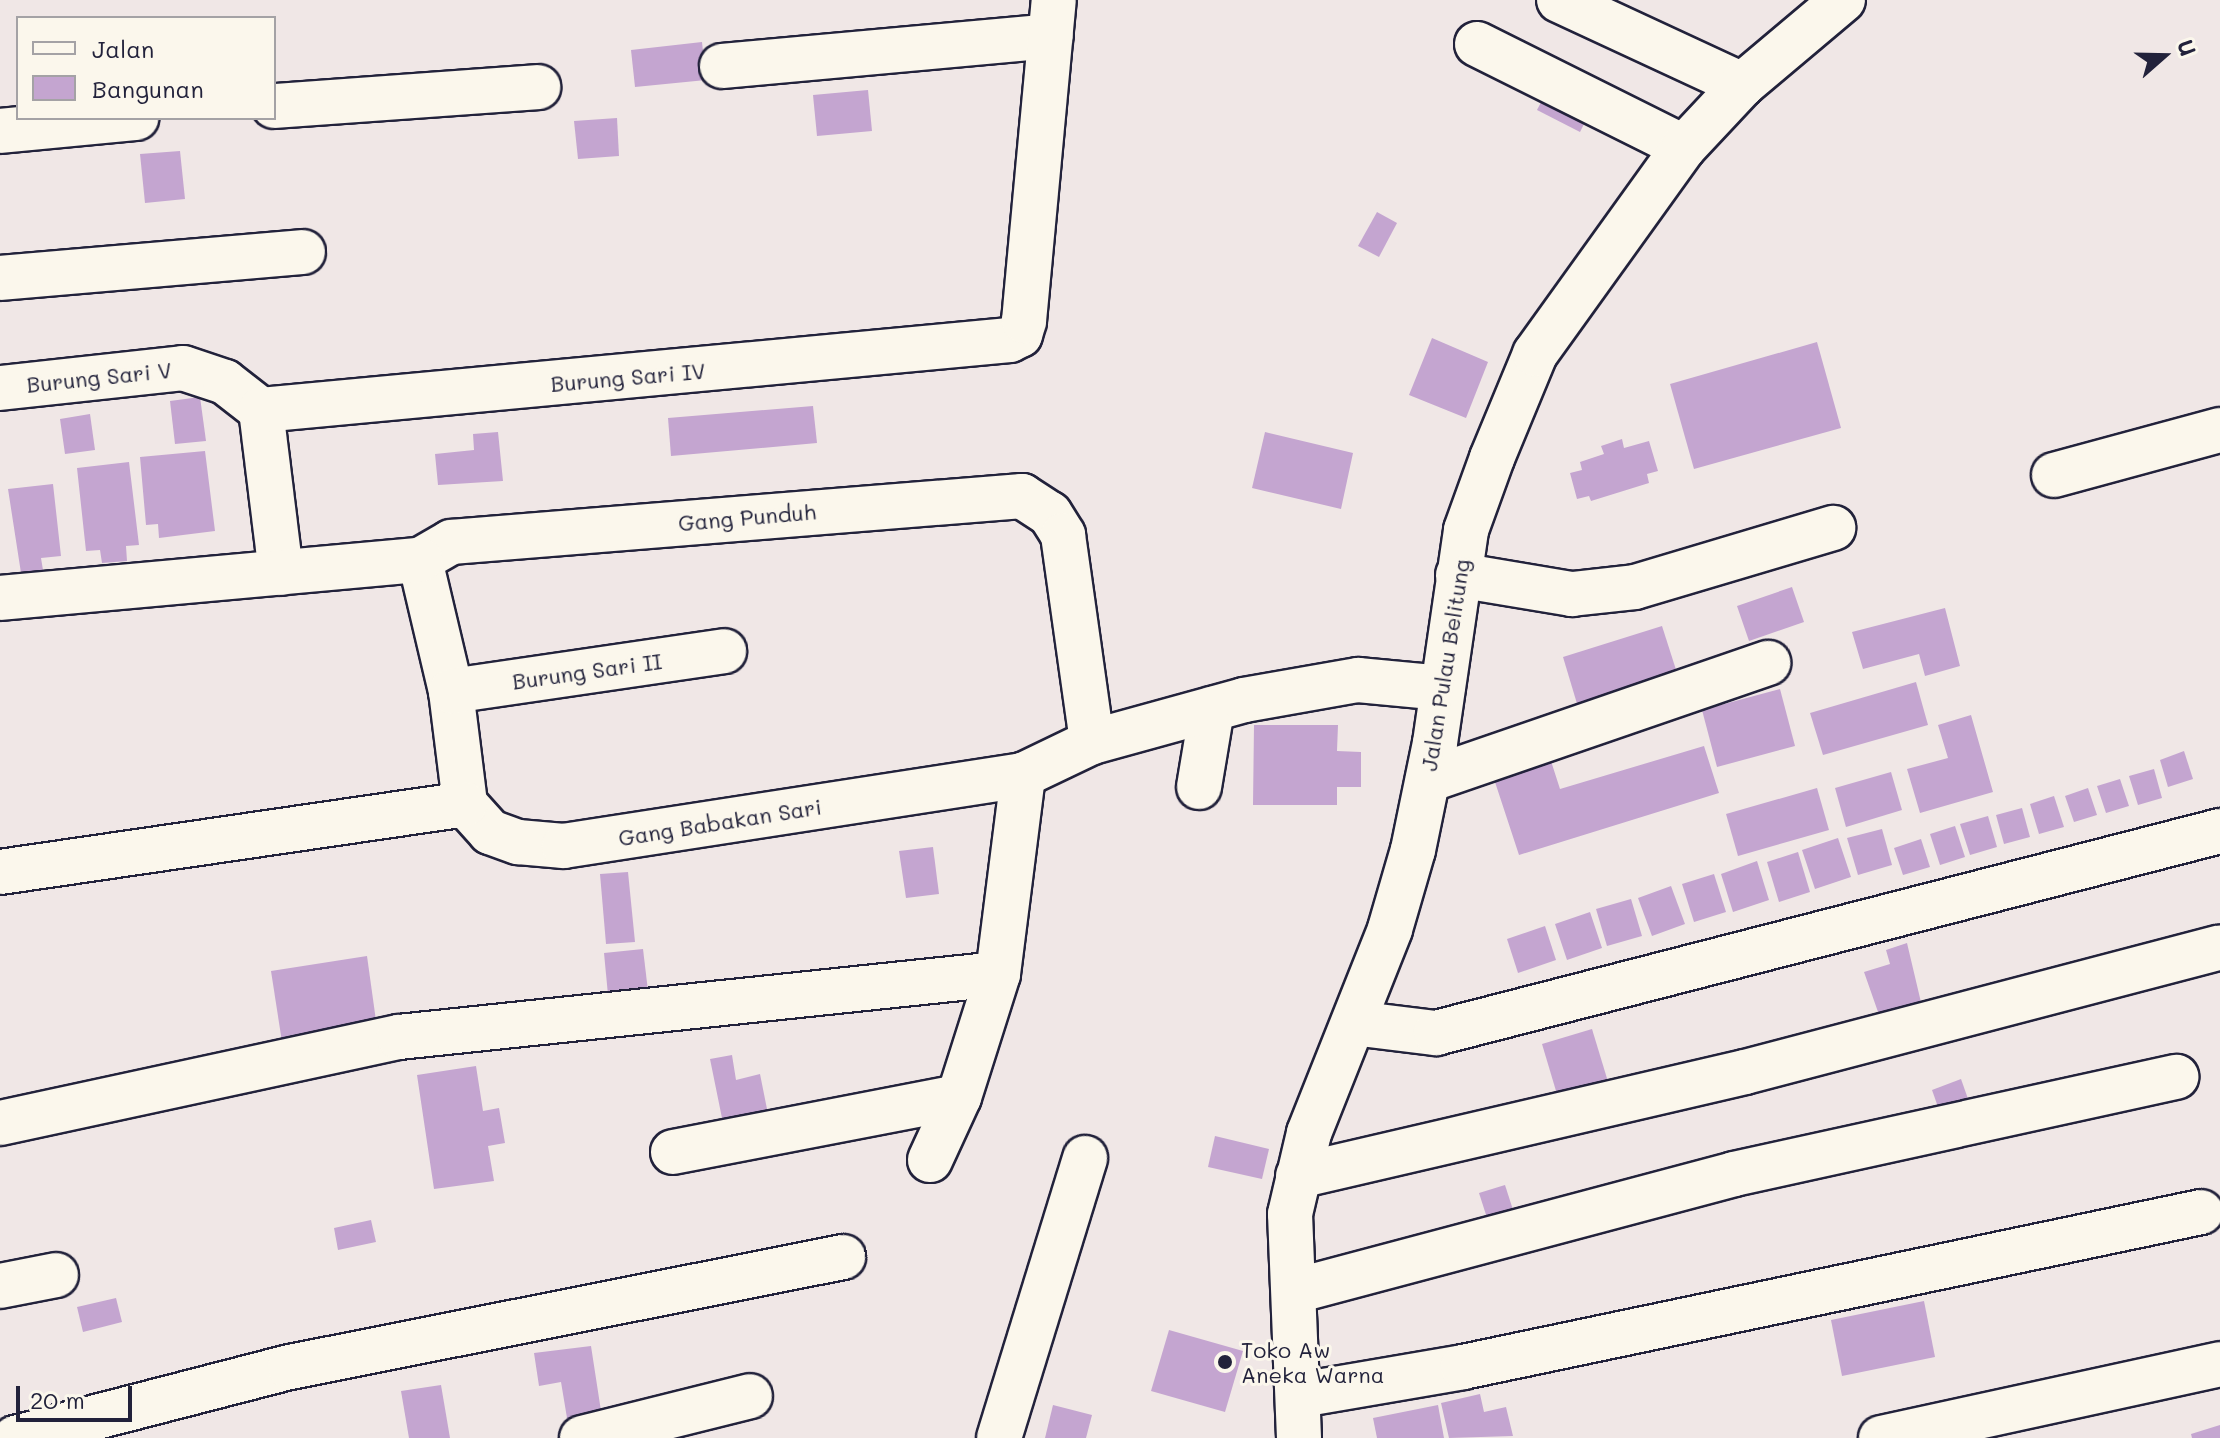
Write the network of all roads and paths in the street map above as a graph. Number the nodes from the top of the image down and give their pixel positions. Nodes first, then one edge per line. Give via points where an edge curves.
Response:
1 (1559, 0) edge
2 (1843, 0) edge
3 (1053, 18) edge
4 (1477, 44) dead end
5 (722, 66) dead end
6 (1742, 85) junction
7 (538, 87) dead end
8 (276, 106) edge
9 (115, 120) edge
10 (0, 131) edge
11 (1684, 147) junction
12 (303, 252) dead end
13 (0, 278) edge
14 (0, 388) edge
15 (261, 410) junction
16 (2220, 430) edge
17 (2054, 475) dead end
18 (1833, 528) dead end
19 (420, 560) junction
20 (281, 573) junction
21 (1458, 575) junction
22 (0, 598) edge
23 (724, 651) dead end
24 (1768, 663) dead end
25 (1426, 686) junction
26 (451, 691) junction
27 (1212, 709) junction
28 (1092, 742) junction
29 (1023, 775) junction
30 (1428, 780) junction
31 (1199, 787) dead end
32 (465, 804) junction
33 (2220, 831) edge
34 (0, 872) edge
35 (2220, 947) edge
36 (998, 974) junction
37 (1354, 1023) junction
38 (2177, 1077) dead end
39 (959, 1097) junction
40 (0, 1123) edge
41 (673, 1152) dead end
42 (1085, 1158) dead end
43 (930, 1160) dead end
44 (1298, 1176) junction
45 (2201, 1212) dead end
46 (843, 1257) dead end
47 (56, 1275) dead end
48 (0, 1286) edge
49 (1295, 1291) junction
50 (2220, 1364) edge
51 (1300, 1395) junction
52 (750, 1396) dead end
53 (15, 1438) edge
54 (582, 1438) edge
55 (999, 1438) edge
56 (1299, 1438) edge
57 (1881, 1438) edge

1 - 6 street
2 - 6 street, Jalan Pulau Belitung
3 - 5 street
3 - 15 street, Burung Sari IV via 1020,335 996,345
4 - 11 street
6 - 11 street, Jalan Pulau Belitung
7 - 8 street
9 - 10 street
11 - 21 street, Jalan Pulau Belitung via 1535,354 1466,530
12 - 13 street
14 - 15 street, Burung Sari V via 183,368 213,376
15 - 20 street
16 - 17 street
18 - 21 street via 1635,587 1572,594
19 - 20 street
19 - 26 street
19 - 28 street, Gang Punduh via 451,542 1000,494 1035,502 1063,535
20 - 22 street
21 - 25 street, Jalan Pulau Belitung
23 - 26 street, Burung Sari II
24 - 30 street
25 - 27 street, Gang Babakan Sari via 1358,680
25 - 30 street, Jalan Pulau Belitung
26 - 32 street
27 - 28 street, Gang Babakan Sari
27 - 31 street
28 - 29 street, Gang Babakan Sari
29 - 32 street, Gang Babakan Sari via 564,846 518,842 490,832
29 - 36 street
30 - 37 street, Jalan Pulau Belitung via 1390,929
32 - 34 street
33 - 37 street via 1436,1033
35 - 44 street via 1745,1072
36 - 39 street
36 - 40 street via 399,1037
37 - 44 street, Jalan Pulau Belitung via 1309,1133
38 - 49 street via 1734,1174
39 - 41 street
39 - 43 street
42 - 55 street
44 - 49 street, Jalan Pulau Belitung via 1290,1214
45 - 51 street via 1463,1367
46 - 53 street via 290,1367
47 - 48 street
49 - 51 street, Jalan Pulau Belitung
50 - 57 street
51 - 56 street, Jalan Pulau Belitung
52 - 54 street

